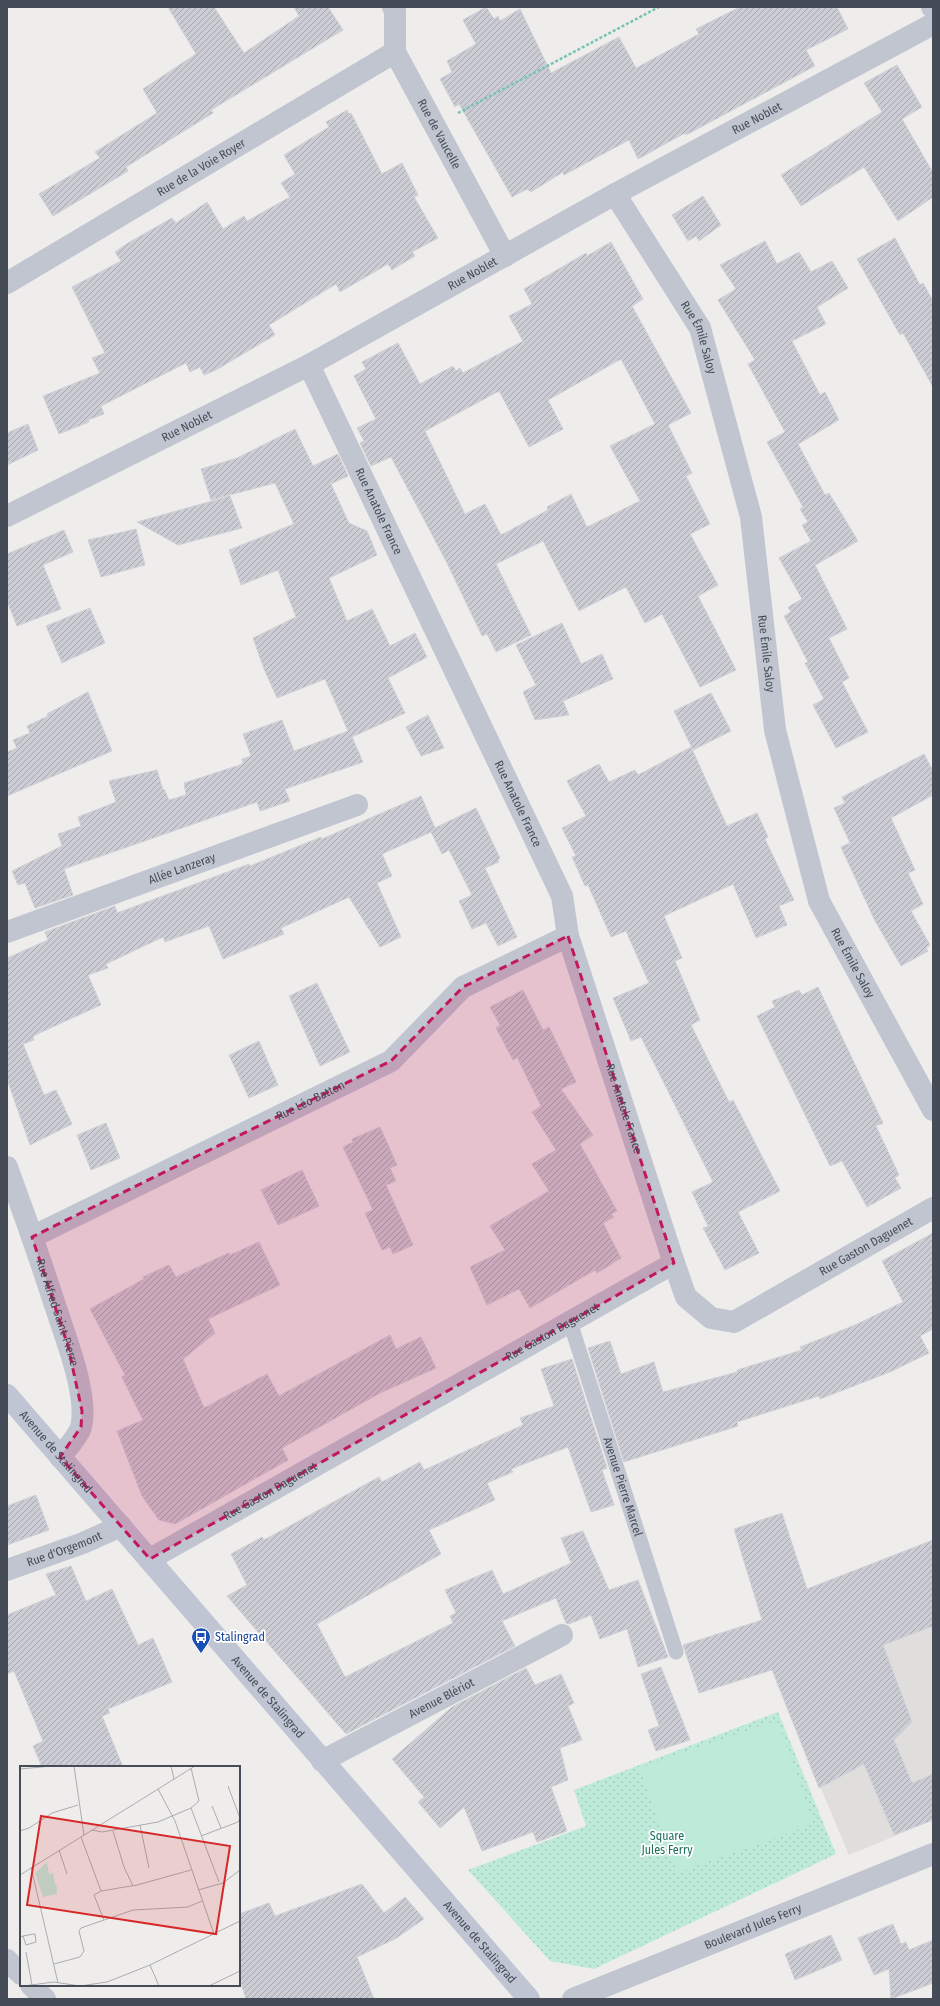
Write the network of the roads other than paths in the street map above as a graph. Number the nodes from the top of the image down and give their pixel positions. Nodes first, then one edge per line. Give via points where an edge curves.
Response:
1 (393, 7) edge
2 (933, 24) edge
3 (395, 52) junction
4 (615, 194) junction
5 (505, 256) junction
6 (7, 283) edge
7 (309, 365) junction
8 (7, 516) edge
9 (358, 805) dead end
10 (7, 932) edge
11 (568, 936) junction
12 (933, 1110) edge
13 (7, 1167) edge
14 (933, 1208) edge
15 (32, 1237) junction
16 (674, 1263) junction
17 (570, 1322) junction
18 (7, 1395) edge
19 (60, 1457) junction
20 (121, 1526) junction
21 (150, 1559) junction
22 (7, 1570) edge
23 (562, 1635) dead end
24 (676, 1652) dead end
25 (322, 1761) junction
26 (933, 1854) edge
27 (7, 1960) edge
28 (20, 1973) edge
29 (32, 1986) edge
30 (45, 1999) edge
31 (529, 1999) edge
32 (573, 1999) edge

1 - 3 street, Rue de Vaucelle
2 - 4 street, Rue Noblet
3 - 5 street, Rue de Vaucelle
3 - 6 street, Rue de la Voie Royer
4 - 5 street, Rue Noblet
4 - 12 street, Rue Émile Saloy via 700,328 751,517 775,730 819,901
5 - 7 street, Rue Noblet
7 - 8 street, Rue Noblet
7 - 11 street, Rue Anatole France via 562,896
9 - 10 street, Allée Lanzeray
11 - 15 street, Rue Léo Batton via 463,987 391,1061
11 - 16 street, Rue Anatole France
13 - 15 street, Rue Alfred Saint-Pierre
14 - 16 street, Rue Gaston Daguenet via 734,1322 710,1318 686,1297
15 - 19 street, Rue Alfred Saint-Pierre via 68,1346 82,1411 81,1427
16 - 17 street, Rue Gaston Daguenet
17 - 21 street, Rue Gaston Daguenet
17 - 24 lane, Avenue Pierre Marcel
18 - 19 main road, Avenue de Stalingrad
19 - 20 main road, Avenue de Stalingrad
20 - 21 main road, Avenue de Stalingrad
20 - 22 street, Rue d'Orgemont via 83,1543
21 - 25 main road, Avenue de Stalingrad
23 - 25 street, Avenue Blériot
25 - 31 main road, Avenue de Stalingrad
26 - 32 street, Boulevard Jules Ferry
27 - 28 street
29 - 30 street

